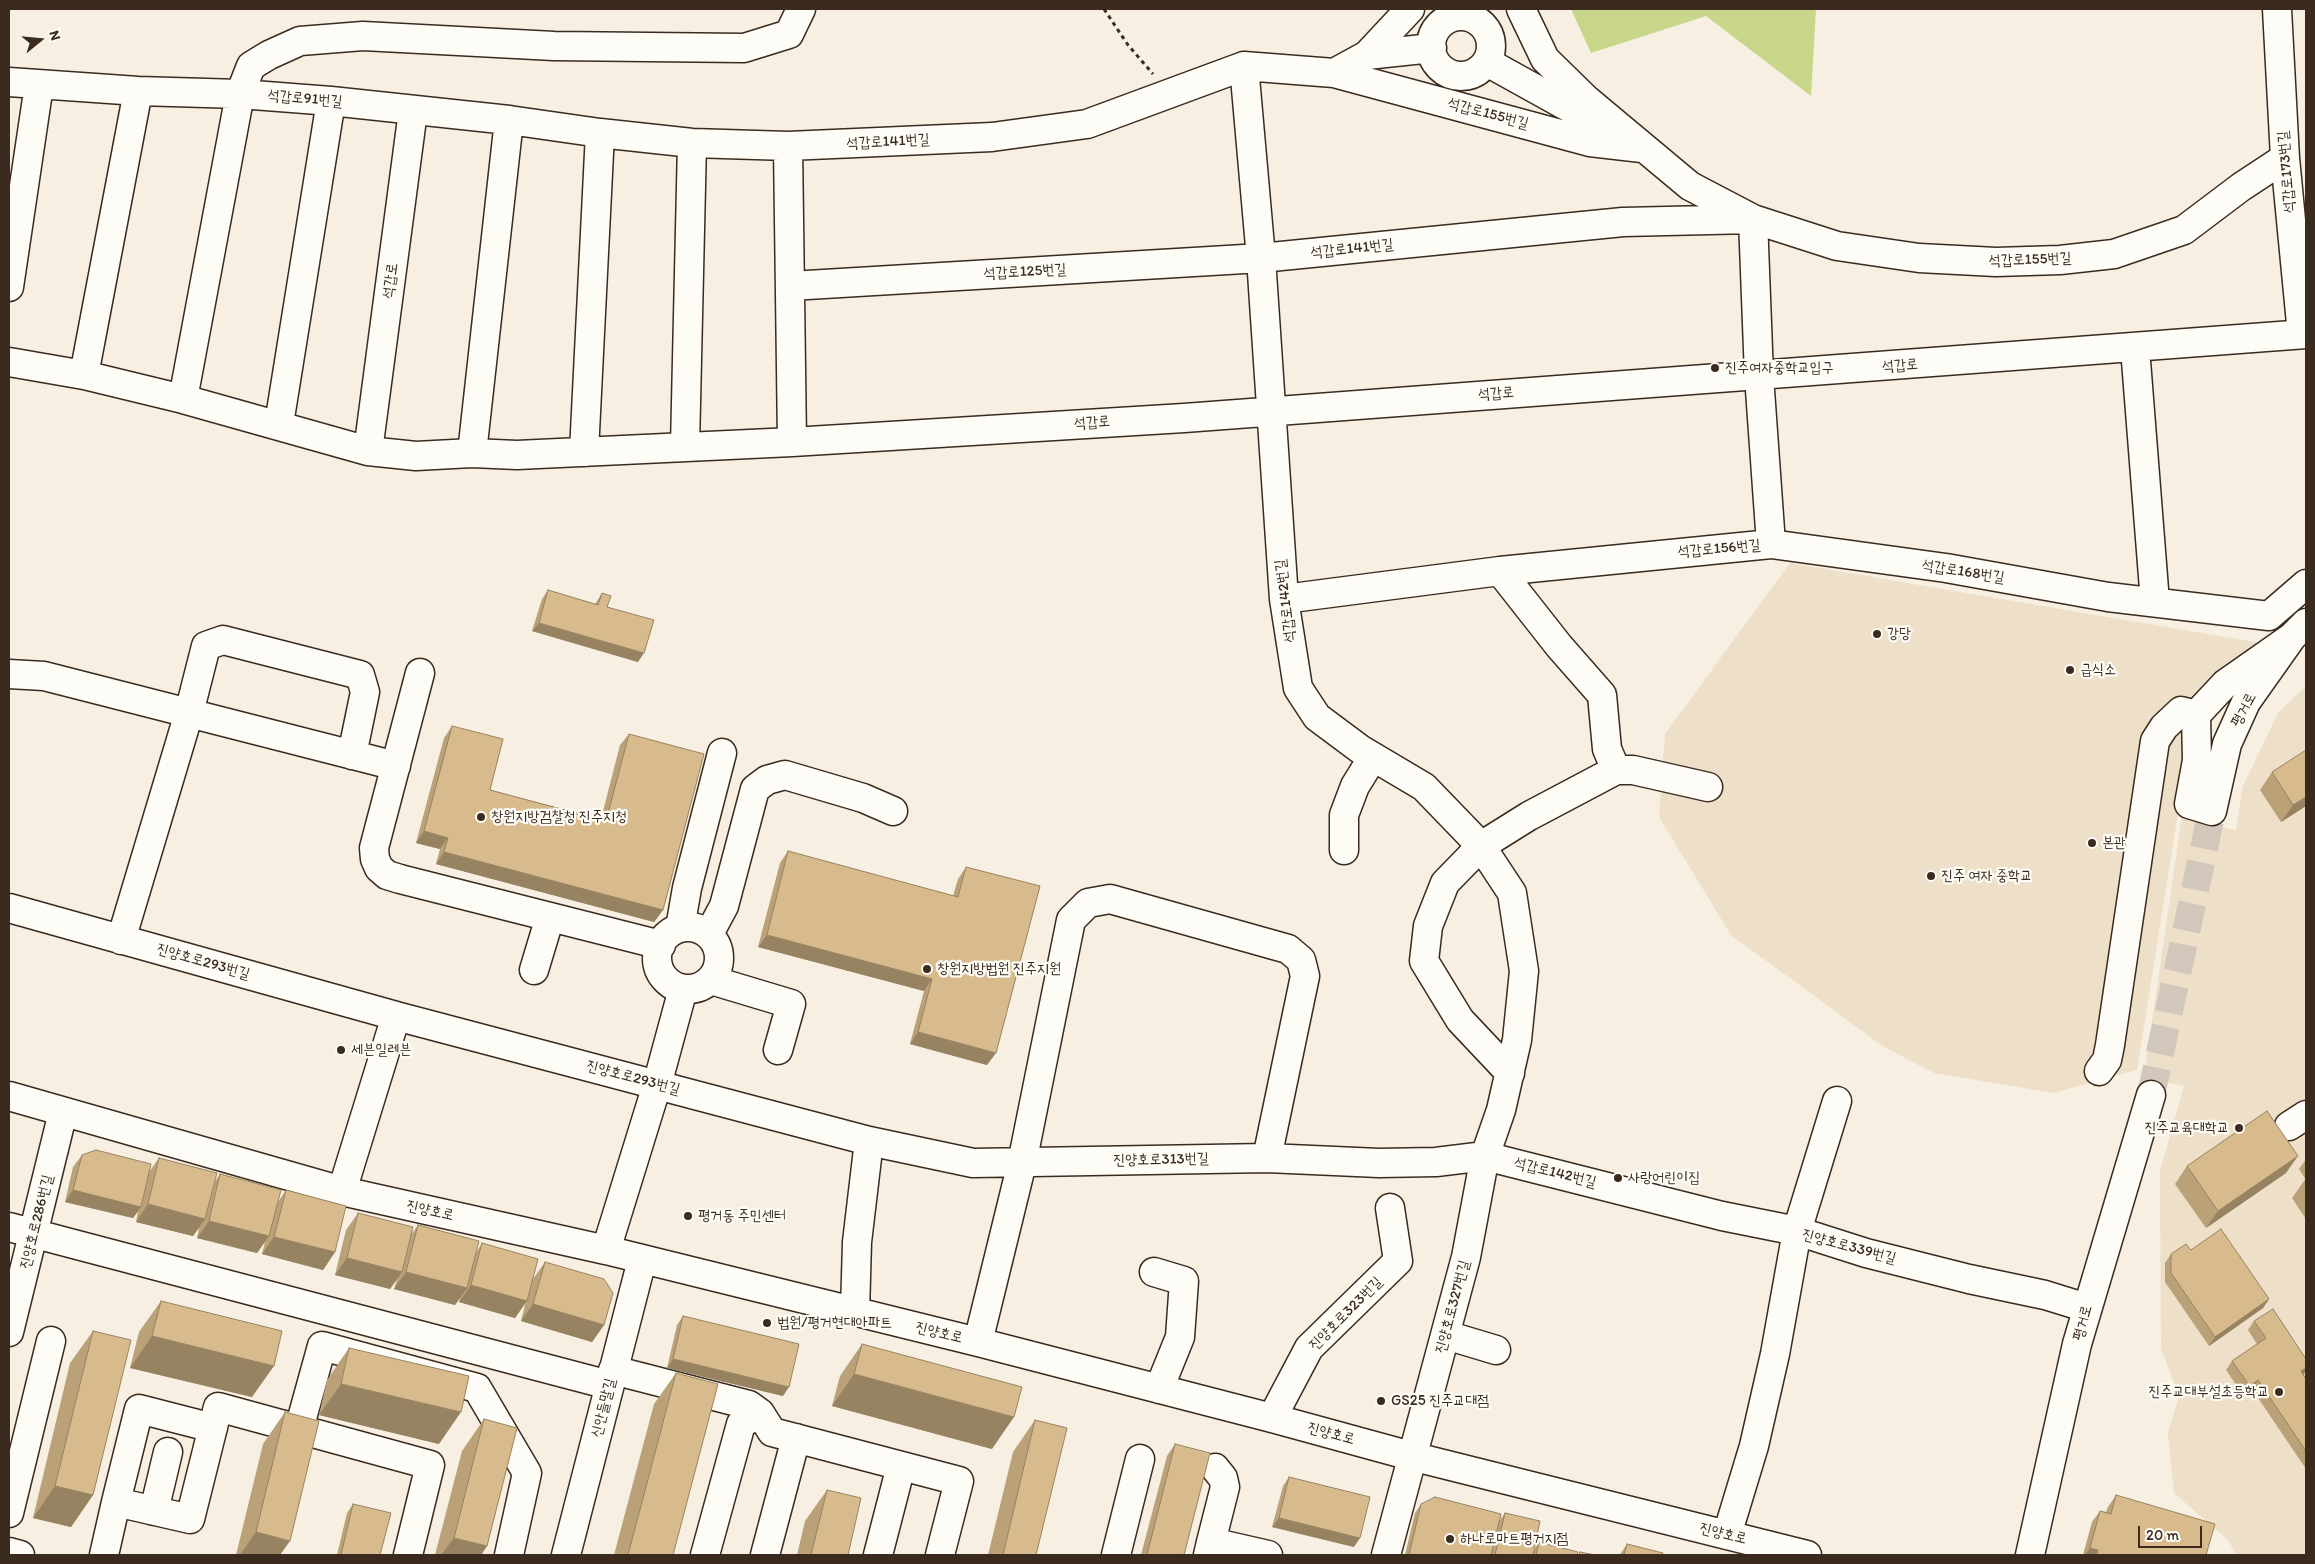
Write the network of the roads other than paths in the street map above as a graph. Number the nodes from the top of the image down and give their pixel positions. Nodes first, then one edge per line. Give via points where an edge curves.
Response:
1 (800, 9) edge
2 (1410, 9) edge
3 (1520, 9) edge
4 (2277, 9) edge
5 (1468, 12) edge
6 (1432, 48) junction
7 (1367, 55) junction
8 (1487, 62) junction
9 (1244, 66) junction
10 (1334, 73) junction
11 (9, 82) edge
12 (39, 85) junction
13 (138, 91) junction
14 (240, 94) junction
15 (331, 101) junction
16 (413, 111) junction
17 (509, 120) junction
18 (600, 133) junction
19 (692, 142) junction
20 (788, 146) junction
21 (1642, 148) junction
22 (2285, 158) junction
23 (1753, 218) junction
24 (1443, 240) joint
25 (1261, 258) junction
26 (790, 286) junction
27 (9, 287) edge
28 (2304, 334) edge
29 (2136, 348) junction
30 (9, 362) edge
31 (84, 375) junction
32 (1759, 376) junction
33 (183, 398) junction
34 (1272, 410) junction
35 (278, 424) junction
36 (792, 442) junction
37 (685, 446) junction
38 (368, 451) junction
39 (584, 452) junction
40 (472, 453) junction
41 (1771, 544) junction
42 (1500, 571) junction
43 (2306, 584) edge
44 (1284, 599) junction
45 (2155, 602) junction
46 (2299, 630) edge
47 (420, 673) dead end
48 (9, 674) edge
49 (189, 713) junction
50 (2196, 714) junction
51 (722, 753) dead end
52 (352, 754) junction
53 (1373, 757) junction
54 (396, 766) junction
55 (1616, 770) junction
56 (1708, 786) dead end
57 (893, 811) dead end
58 (1482, 846) junction
59 (1344, 850) dead end
60 (9, 908) edge
61 (550, 917) junction
62 (709, 934) junction
63 (670, 936) junction
64 (121, 940) junction
65 (534, 970) dead end
66 (711, 980) junction
67 (683, 989) junction
68 (396, 1016) junction
69 (778, 1050) dead end
70 (2099, 1071) dead end
71 (1510, 1073) junction
72 (657, 1085) junction
73 (2151, 1095) tunnel mouth
74 (9, 1096) edge
75 (1837, 1101) dead end
76 (63, 1112) junction
77 (869, 1141) junction
78 (1485, 1156) junction
79 (1267, 1158) junction
80 (1022, 1163) junction
81 (342, 1191) junction
82 (1390, 1208) dead end
83 (9, 1226) edge
84 (1797, 1231) junction
85 (35, 1233) junction
86 (606, 1250) junction
87 (642, 1260) junction
88 (1154, 1272) dead end
89 (2087, 1308) junction
90 (855, 1312) junction
91 (9, 1332) edge
92 (1446, 1335) junction
93 (51, 1341) dead end
94 (978, 1342) junction
95 (1496, 1350) dead end
96 (611, 1377) junction
97 (1159, 1389) junction
98 (760, 1413) junction
99 (1272, 1418) junction
100 (213, 1428) junction
101 (300, 1429) junction
102 (796, 1438) junction
103 (168, 1452) dead end
104 (1411, 1456) junction
105 (1140, 1459) dead end
106 (901, 1466) junction
107 (1215, 1468) dead end
108 (116, 1502) junction
109 (154, 1510) junction
110 (9, 1513) edge
111 (1727, 1535) junction
112 (1209, 1549) edge
113 (9, 1552) edge
114 (20, 1555) edge
115 (104, 1555) edge
116 (408, 1555) edge
117 (509, 1555) edge
118 (566, 1555) edge
119 (705, 1555) edge
120 (765, 1555) edge
121 (878, 1555) edge
122 (940, 1555) edge
123 (1116, 1555) edge
124 (1268, 1555) edge
125 (1386, 1555) edge
126 (1807, 1555) edge
127 (2030, 1555) edge

1 - 14 street via 789,34 744,48 554,46 363,36 300,41 251,66
2 - 7 street
3 - 21 street, 석갑로155번길 via 1545,59
4 - 22 street, 석갑로173번길
5 - 6 street via 1442,23 1436,30
5 - 8 street via 1487,30 1491,46
6 - 7 street
6 - 8 street via 1439,65 1454,75 1473,74
7 - 10 street
8 - 21 street
9 - 10 street, 석갑로141번길
9 - 20 street, 석갑로141번길 via 1087,124 992,137
9 - 25 street
10 - 21 street, 석갑로155번길 via 1590,142
11 - 12 street, 석갑로91번길
12 - 13 street, 석갑로91번길
12 - 27 street
13 - 14 street, 석갑로91번길
13 - 31 street
14 - 15 street, 석갑로91번길
14 - 33 street
15 - 16 street, 석갑로91번길
15 - 35 street
16 - 17 street, 석갑로91번길
16 - 38 street, 석갑로
17 - 18 street, 석갑로91번길
17 - 40 street
18 - 19 street, 석갑로141번길
18 - 39 street
19 - 20 street, 석갑로141번길
19 - 37 street
20 - 26 street
21 - 23 street, 석갑로155번길 via 1690,186
22 - 23 street, 석갑로155번길 via 2184,230 2114,254 1996,262 1919,258 1837,246
22 - 28 street, 석갑로173번길
23 - 24 street, 석갑로155번길 via 1623,222
23 - 32 street
24 - 25 street, 석갑로141번길
25 - 26 street, 석갑로125번길
25 - 34 street
26 - 36 street
28 - 29 street, 석갑로
29 - 32 street, 석갑로
29 - 45 street
30 - 31 street, 석갑로
31 - 33 street, 석갑로
32 - 34 street, 석갑로
32 - 41 street, 석갑로156번길
33 - 35 street, 석갑로
34 - 36 street, 석갑로
34 - 44 street, 석갑로142번길
35 - 38 street, 석갑로
36 - 37 street, 석갑로
37 - 39 street, 석갑로
38 - 40 street, 석갑로 via 416,456
39 - 40 street, 석갑로
41 - 42 street, 석갑로156번길
41 - 45 street, 석갑로168번길
42 - 44 street, 석갑로156번길
42 - 55 street via 1602,694 1607,749
43 - 45 street, 석갑로168번길 via 2269,616
44 - 53 street, 석갑로142번길 via 1298,688 1317,717
46 - 50 street via 2225,684
46 - 50 street, 평거로 via 2246,702 2227,744 2212,811 2189,804 2197,760
47 - 54 street
48 - 49 street via 44,676
49 - 52 street
49 - 52 street via 206,646 223,640 360,675 366,692
49 - 64 street
50 - 70 street via 2181,712 2164,727 2155,741 2110,1045 2107,1060
51 - 63 street via 687,888
52 - 54 street
53 - 58 street, 석갑로142번길 via 1424,787
53 - 59 street via 1355,786 1344,815
54 - 61 street via 374,848 379,868 400,879
55 - 56 street via 1633,770
55 - 58 street via 1529,816
57 - 62 street via 863,798 785,775 767,780 754,789 724,906
58 - 71 street, 석갑로142번길 via 1512,893 1524,971
58 - 71 street via 1445,883 1428,926 1424,961 1460,1020
60 - 64 street, 진양호로293번길
61 - 63 street
61 - 65 street
62 - 63 street via 700,929
62 - 66 street via 715,942 720,962
63 - 67 street via 657,960 660,970 673,985
64 - 68 street, 진양호로293번길
66 - 67 street via 702,986
66 - 69 street via 791,1004
67 - 72 street
68 - 72 street, 진양호로293번길
68 - 81 street
71 - 78 street, 석갑로142번길
72 - 77 street, 진양호로293번길
72 - 86 street
73 - 89 street, 평거로
74 - 76 street, 진양호로
75 - 84 street
76 - 81 street, 진양호로
76 - 85 street, 진양호로286번길
77 - 80 street, 진양호로293번길 via 973,1163
77 - 90 street via 856,1242
78 - 79 street, 진양호로313번길 via 1436,1162 1380,1163
78 - 84 street, 석갑로142번길 via 1722,1216
78 - 92 street, 진양호로327번길 via 1466,1257
79 - 80 street, 진양호로313번길
79 - 80 street via 1305,976 1301,960 1288,949 1110,900 1088,903 1071,920
80 - 94 street
81 - 86 street, 진양호로
82 - 99 street, 진양호로323번길 via 1398,1261 1309,1348
83 - 85 street
84 - 89 street, 진양호로339번길 via 1866,1253 2045,1294
84 - 111 street, 진양호로339번길 via 1775,1354 1754,1446
85 - 91 street, 진양호로286번길
85 - 96 street
86 - 87 street, 진양호로
87 - 90 street, 진양호로
87 - 96 street, 신안들말길
88 - 97 street via 1184,1280 1180,1337
89 - 127 street, 평거로
90 - 94 street, 진양호로
92 - 95 street
92 - 104 street, 진양호로327번길
93 - 110 street
94 - 97 street, 진양호로
96 - 98 street via 749,1405
96 - 118 street, 신안들말길
97 - 99 street, 진양호로
98 - 102 street via 772,1432
98 - 119 street via 741,1424
99 - 104 street, 진양호로
100 - 101 street via 218,1407
100 - 108 street via 139,1409
100 - 109 street via 190,1519
101 - 116 street via 430,1464
101 - 117 street via 322,1346 478,1388 528,1473
102 - 106 street
102 - 120 street
103 - 109 street
104 - 111 street, 진양호로
104 - 125 street, 진양호로327번길
105 - 123 street
106 - 121 street
106 - 122 street via 959,1481
107 - 112 street via 1223,1478 1225,1488
108 - 109 street
108 - 115 street
111 - 126 street, 진양호로
112 - 124 street
113 - 114 street

